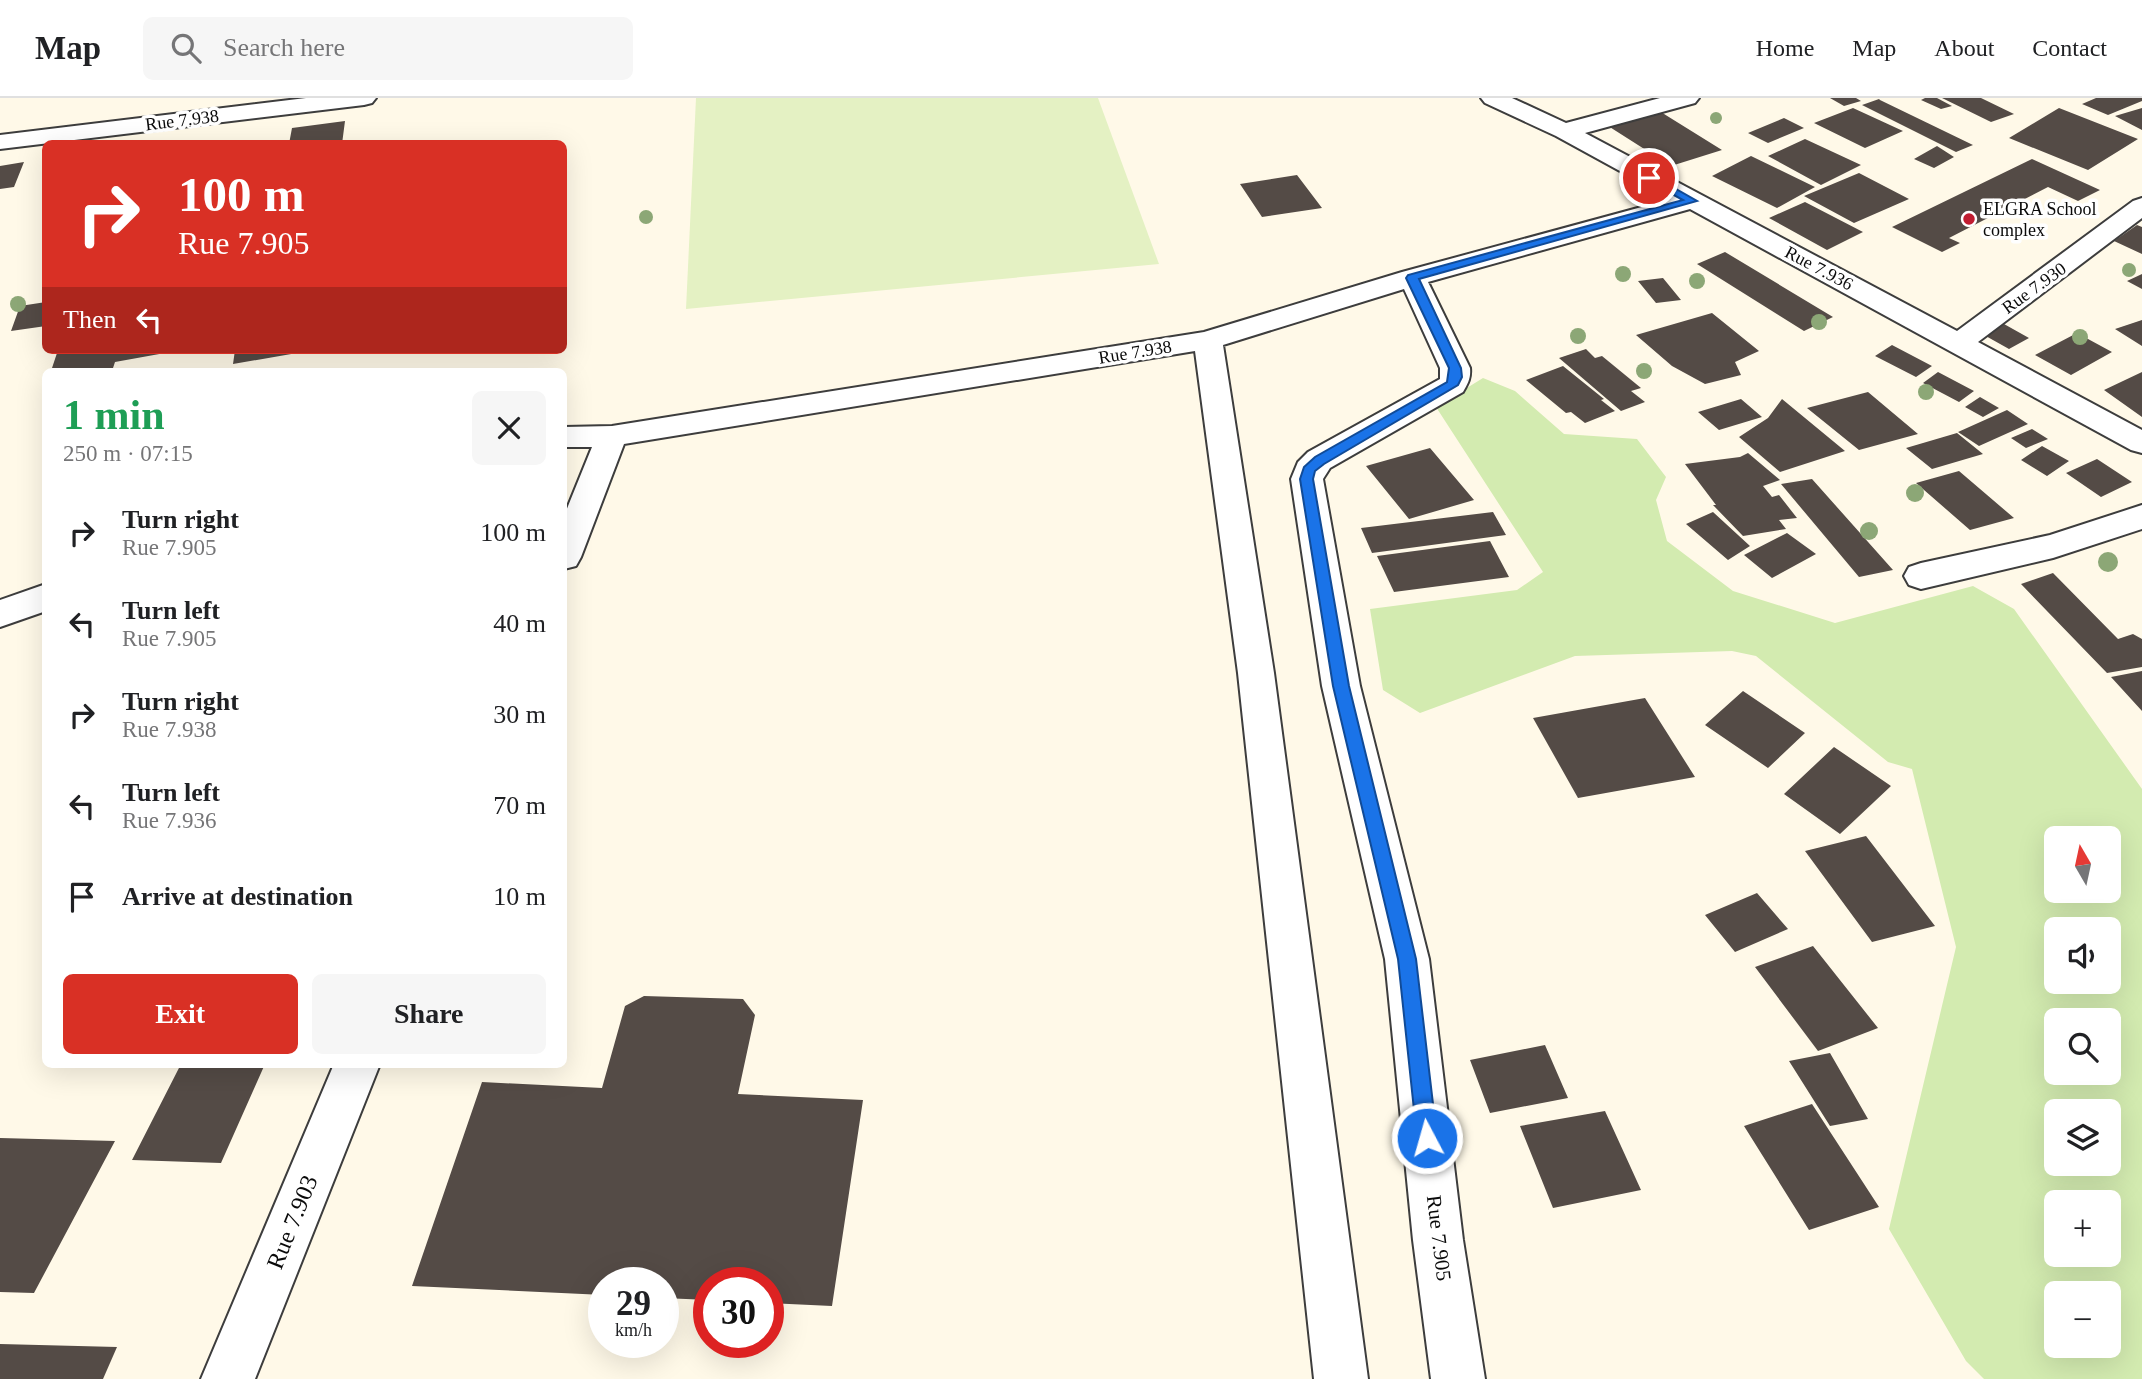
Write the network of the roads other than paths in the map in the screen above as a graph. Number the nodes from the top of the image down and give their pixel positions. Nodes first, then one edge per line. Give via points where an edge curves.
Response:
1 (364, 98) edge
2 (1493, 98) edge
3 (1687, 98) edge
4 (1564, 131) junction
5 (0, 142) edge
6 (1692, 201) junction
7 (2142, 206) edge
8 (1412, 278) junction
9 (1208, 340) junction
10 (1959, 343) junction
11 (612, 436) junction
12 (567, 437) edge
13 (2142, 443) edge
14 (2138, 525) edge
15 (567, 548) edge
16 (1921, 576) dead end
17 (42, 598) edge
18 (0, 614) edge
19 (355, 1068) edge
20 (228, 1379) edge
21 (1341, 1379) edge
22 (1458, 1379) edge

1 - 5 street, Rue 7.938
2 - 4 street, Rue 7.936
3 - 4 street
4 - 6 street, Rue 7.936
6 - 8 street, Rue 7.938
6 - 10 street, Rue 7.936
7 - 10 street, Rue 7.930
8 - 9 street, Rue 7.938
8 - 22 street, Rue 7.905 via 1455,368 1452,385 1319,460 1307,479 1341,686 1407,959
9 - 11 street, Rue 7.938
9 - 21 street via 1256,673
10 - 13 street, Rue 7.936
11 - 12 street, Rue 7.938
11 - 15 street
14 - 16 street
17 - 18 street
19 - 20 street, Rue 7.903

